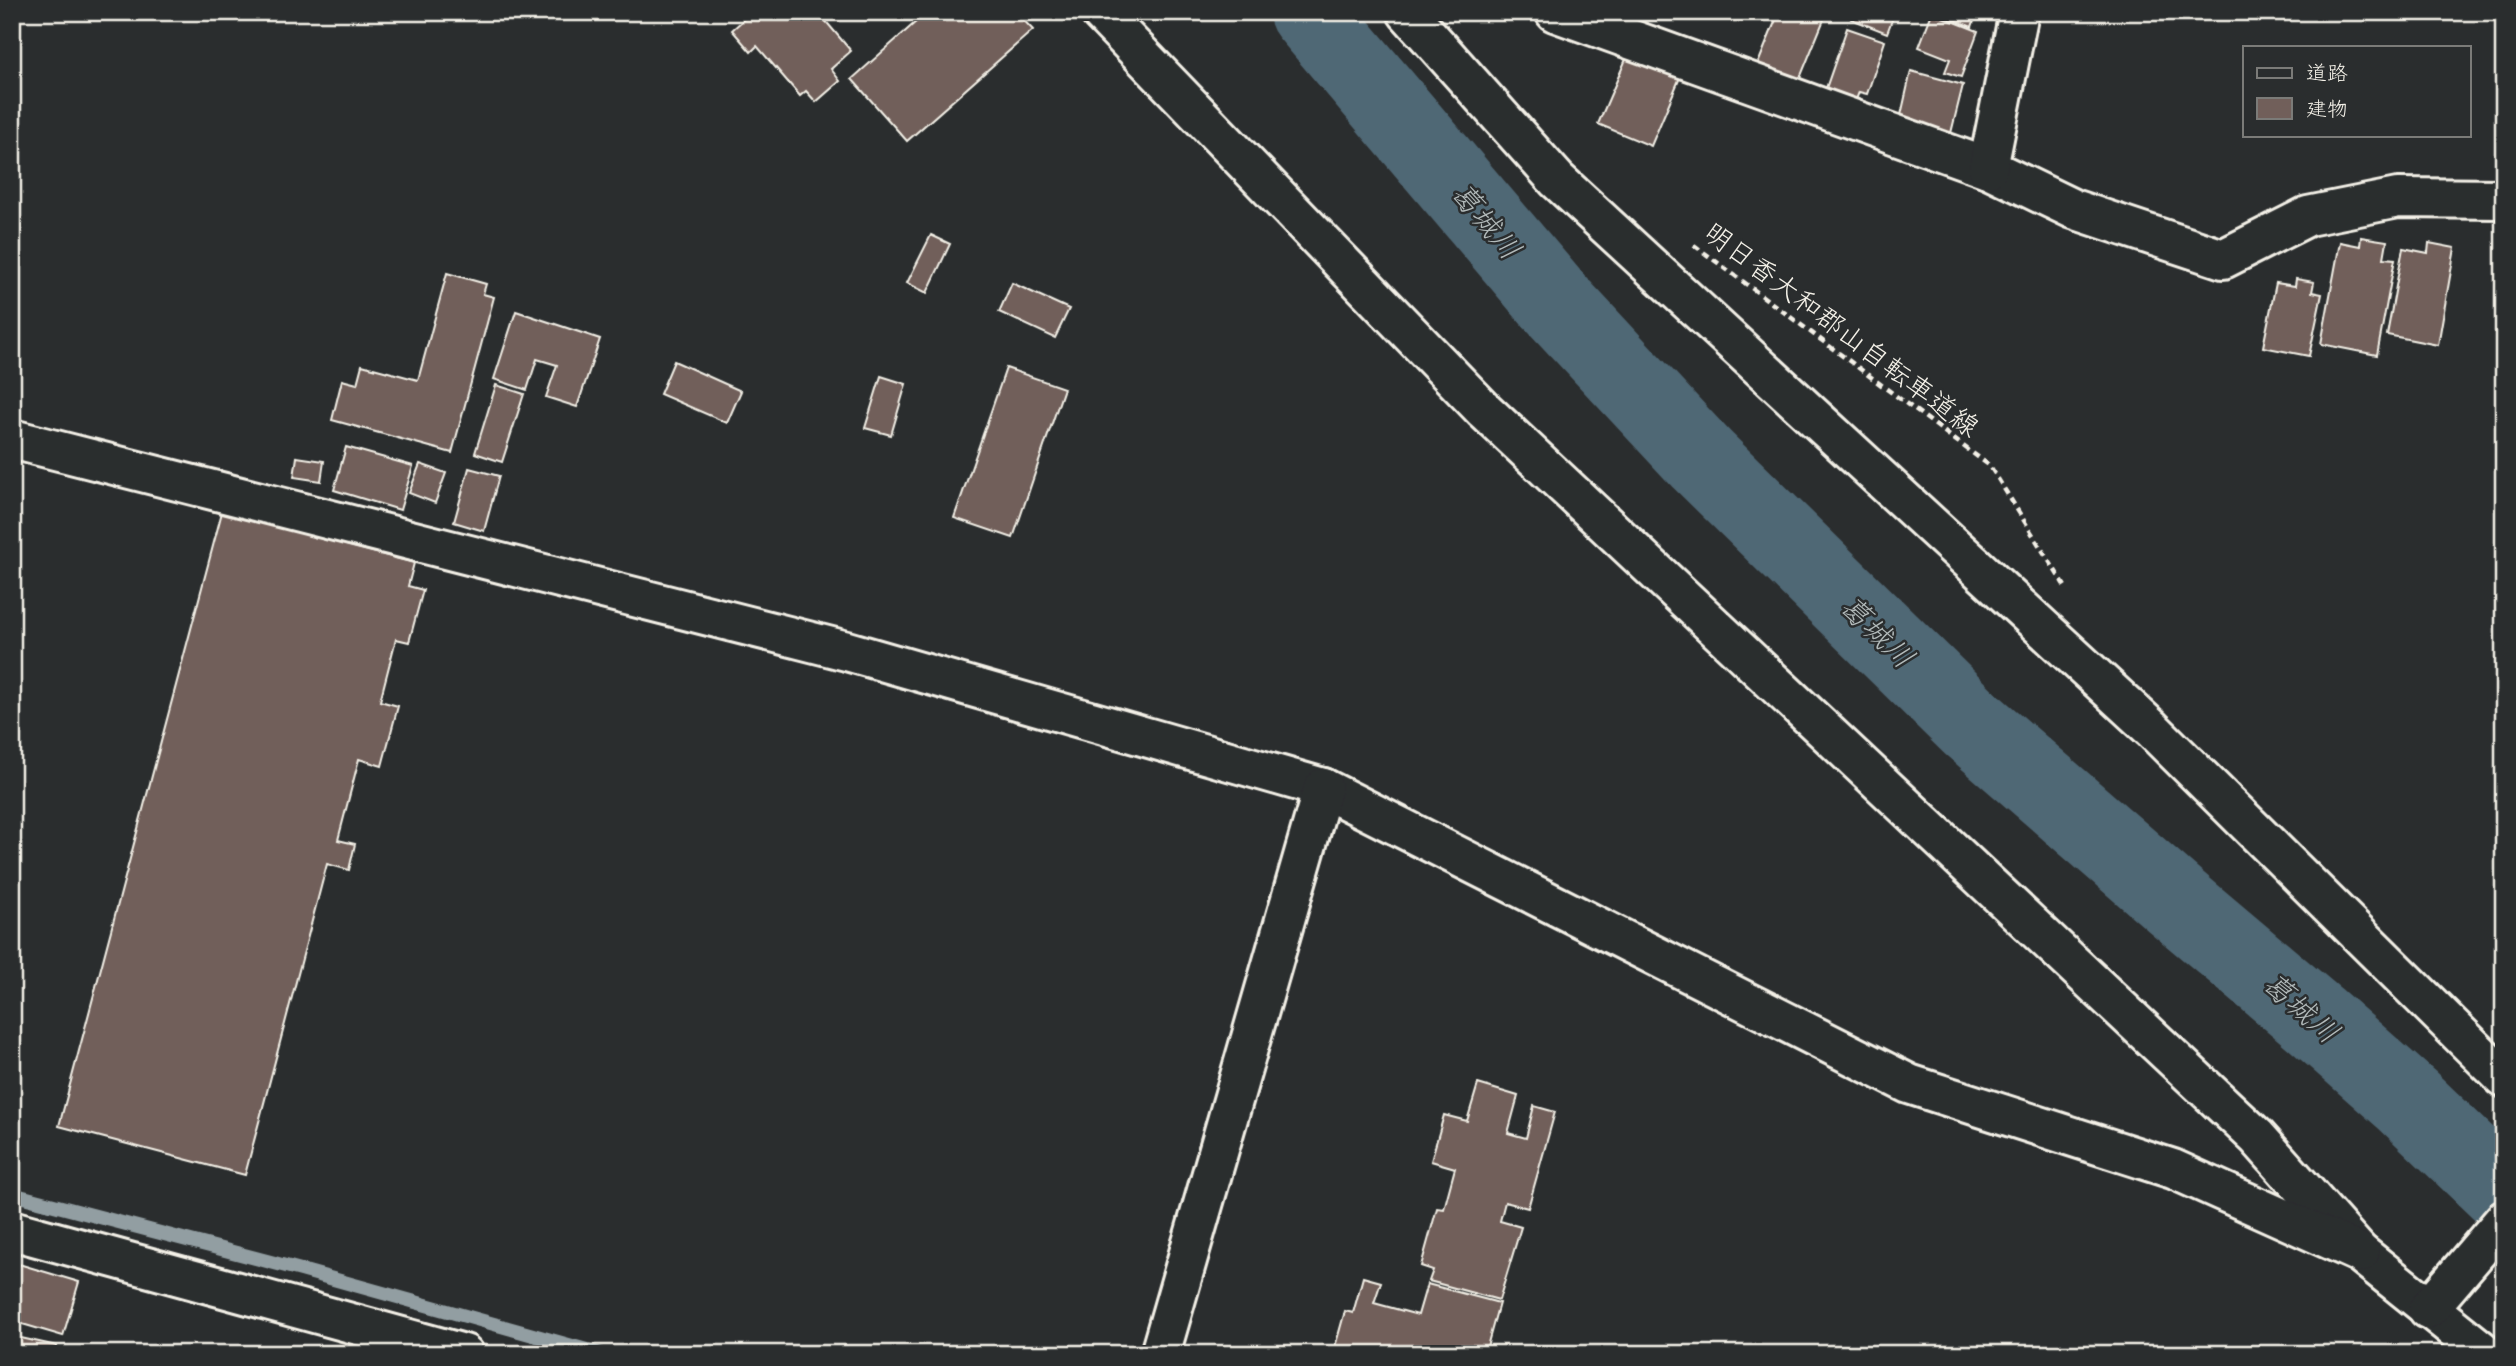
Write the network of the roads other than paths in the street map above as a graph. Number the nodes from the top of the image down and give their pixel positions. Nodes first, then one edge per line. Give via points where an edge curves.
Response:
1 (1100, 12) edge
2 (1407, 12) edge
3 (1555, 12) edge
4 (2019, 12) edge
5 (1988, 168) junction
6 (2504, 199) edge
7 (12, 439) edge
8 (1323, 788) junction
9 (2504, 1078) edge
10 (2504, 1220) edge
11 (12, 1230) edge
12 (2360, 1253) junction
13 (2428, 1309) junction
14 (464, 1354) edge
15 (1160, 1354) edge
16 (2486, 1354) edge

1 - 12 street via 1484,410 2257,1137
2 - 9 street via 1557,180 2152,729
3 - 5 street
4 - 5 street
5 - 6 street via 2073,209 2223,259 2308,216 2398,198
7 - 8 street via 848,651
8 - 12 street via 1909,1084 2173,1168
8 - 15 street
10 - 13 street
11 - 14 street
12 - 13 street
13 - 16 street

